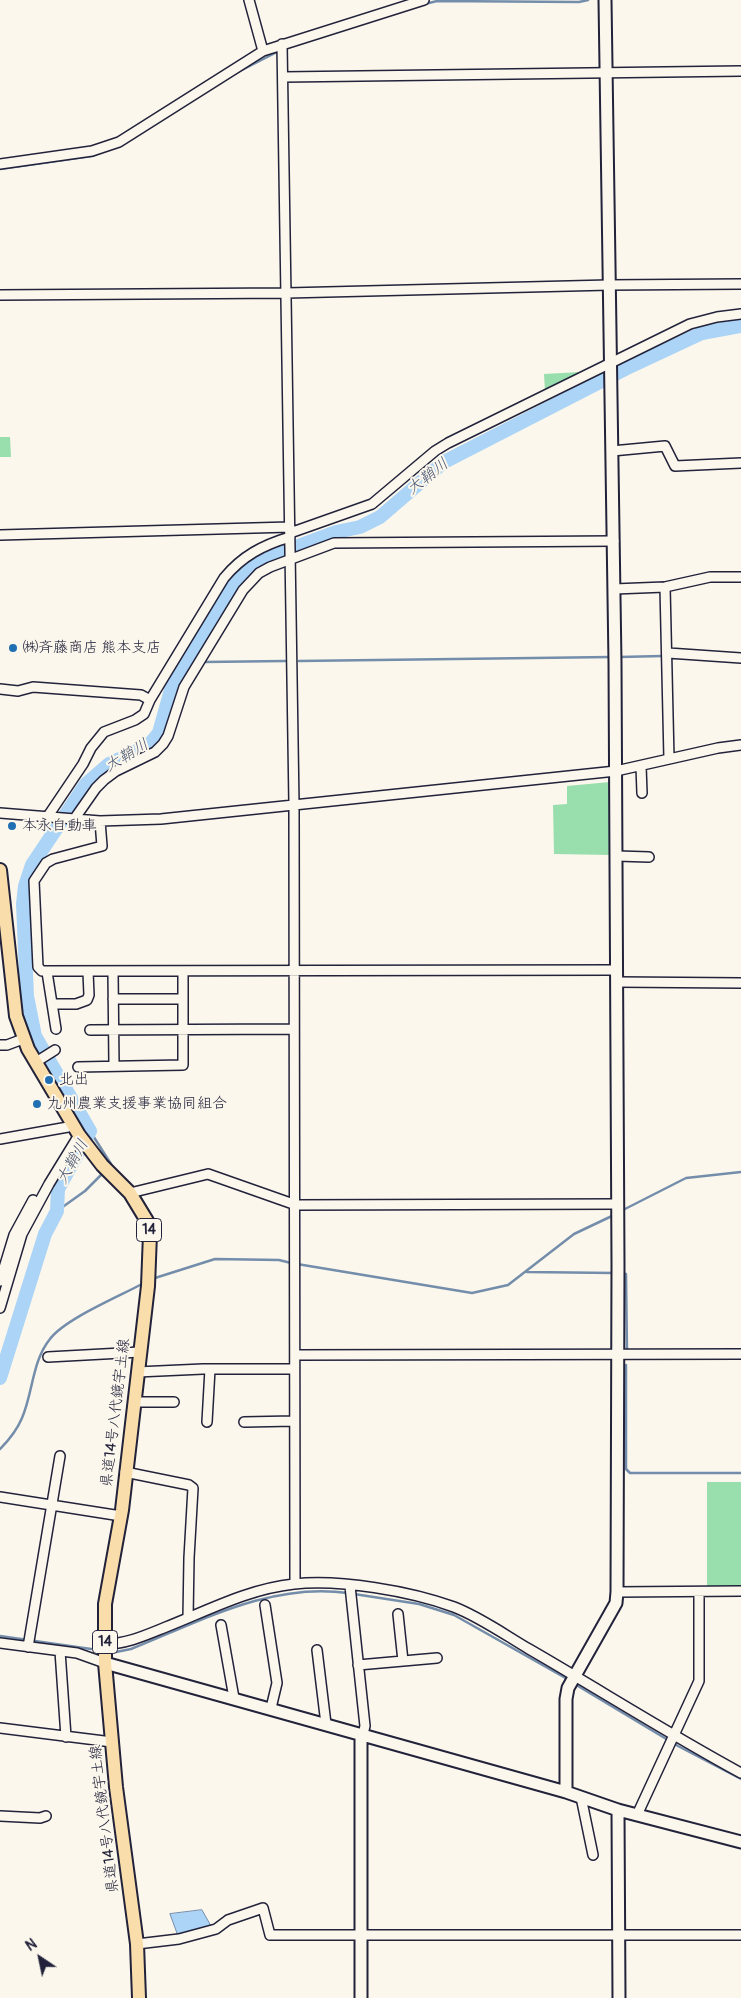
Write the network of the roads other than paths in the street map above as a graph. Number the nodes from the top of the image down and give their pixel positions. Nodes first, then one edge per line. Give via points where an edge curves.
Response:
1 (249, 0) edge
2 (424, 0) edge
3 (605, 2) edge
4 (283, 48) junction
5 (263, 51) junction
6 (741, 71) edge
7 (607, 73) junction
8 (284, 78) junction
9 (0, 164) edge
10 (741, 284) edge
11 (609, 285) junction
12 (287, 293) junction
13 (0, 295) edge
14 (741, 314) edge
15 (611, 367) junction
16 (612, 452) junction
17 (741, 463) edge
18 (290, 534) junction
19 (0, 535) edge
20 (614, 541) junction
21 (291, 558) junction
22 (741, 577) edge
23 (665, 587) junction
24 (614, 589) junction
25 (668, 653) junction
26 (741, 658) edge
27 (0, 689) edge
28 (150, 700) junction
29 (741, 745) edge
30 (669, 759) junction
31 (641, 766) junction
32 (616, 771) junction
33 (642, 793) dead end
34 (294, 804) junction
35 (0, 812) edge
36 (51, 816) junction
37 (73, 818) junction
38 (100, 821) junction
39 (617, 856) junction
40 (649, 857) dead end
41 (0, 870) edge
42 (295, 971) junction
43 (47, 972) junction
44 (88, 972) junction
45 (113, 972) junction
46 (183, 972) junction
47 (617, 976) junction
48 (741, 983) edge
49 (114, 999) junction
50 (183, 999) junction
51 (52, 1004) junction
52 (56, 1029) dead end
53 (113, 1029) junction
54 (183, 1029) junction
55 (294, 1029) junction
56 (90, 1030) dead end
57 (23, 1039) junction
58 (0, 1045) edge
59 (55, 1050) dead end
60 (38, 1060) junction
61 (114, 1066) junction
62 (78, 1067) dead end
63 (72, 1123) junction
64 (79, 1136) junction
65 (0, 1138) edge
66 (49, 1184) junction
67 (130, 1193) junction
68 (296, 1205) junction
69 (617, 1210) junction
70 (0, 1280) edge
71 (0, 1308) edge
72 (140, 1352) junction
73 (618, 1354) junction
74 (741, 1354) edge
75 (295, 1355) junction
76 (48, 1357) dead end
77 (210, 1369) junction
78 (294, 1369) junction
79 (137, 1372) junction
80 (134, 1402) junction
81 (174, 1402) dead end
82 (294, 1421) junction
83 (207, 1422) dead end
84 (244, 1422) dead end
85 (60, 1456) dead end
86 (125, 1472) junction
87 (0, 1497) edge
88 (52, 1505) junction
89 (121, 1516) junction
90 (294, 1584) junction
91 (350, 1589) junction
92 (617, 1592) junction
93 (699, 1592) junction
94 (741, 1592) edge
95 (265, 1605) dead end
96 (398, 1614) dead end
97 (188, 1618) junction
98 (220, 1625) dead end
99 (0, 1643) edge
100 (105, 1644) junction
101 (29, 1645) junction
102 (317, 1650) dead end
103 (60, 1651) junction
104 (437, 1658) dead end
105 (403, 1661) junction
106 (105, 1663) junction
107 (358, 1665) junction
108 (573, 1681) junction
109 (234, 1698) junction
110 (271, 1708) junction
111 (326, 1724) junction
112 (0, 1728) edge
113 (363, 1734) junction
114 (672, 1736) junction
115 (66, 1737) junction
116 (112, 1742) junction
117 (741, 1773) edge
118 (566, 1792) junction
119 (581, 1797) junction
120 (618, 1810) junction
121 (638, 1815) junction
122 (0, 1816) edge
123 (46, 1816) dead end
124 (741, 1842) edge
125 (592, 1855) dead end
126 (362, 1934) junction
127 (619, 1934) junction
128 (741, 1935) edge
129 (137, 1944) junction
130 (139, 1998) edge
131 (361, 1998) edge
132 (619, 1998) edge

1 - 5 street
2 - 4 street
3 - 7 street
4 - 5 street
4 - 8 street
5 - 9 street via 119,142 92,151
6 - 7 street
7 - 8 street
7 - 11 street
8 - 12 street
10 - 11 street
11 - 12 street
11 - 15 street
12 - 13 street
12 - 18 street
14 - 15 street via 690,324
15 - 16 street
15 - 18 street via 448,443 372,504
16 - 17 street via 665,446 676,466
16 - 20 street
18 - 19 street
18 - 21 street
18 - 28 street via 246,555 233,566
20 - 21 street via 334,543
20 - 24 street
21 - 34 street
21 - 37 street via 270,566 249,582 179,697 163,744 155,752 104,780
22 - 23 street via 710,577
23 - 24 street
23 - 25 street
24 - 32 street
25 - 26 street
25 - 30 street
27 - 28 street via 18,691 33,687 141,695
28 - 36 street via 140,717 104,732
29 - 30 street
30 - 31 street
31 - 32 street
31 - 33 street
32 - 34 street
32 - 39 street
34 - 38 street via 161,819
34 - 42 street
35 - 36 street
36 - 37 street
37 - 38 street
38 - 43 street via 102,846 53,859 46,863 34,882 38,967
39 - 40 street
39 - 47 street
41 - 57 main road, 県道14号八代鏡宇土線 / 14 via 16,1016
42 - 46 street
42 - 47 street
42 - 55 street
43 - 44 street
43 - 51 street
44 - 45 street
44 - 51 street via 87,1000 76,1004
45 - 46 street
45 - 49 street
46 - 50 street
47 - 48 street
47 - 69 street
49 - 50 street
49 - 53 street
50 - 54 street
51 - 52 street
53 - 54 street
53 - 56 street
53 - 61 street
54 - 55 street
54 - 61 street via 183,1065
55 - 68 street
57 - 58 street
57 - 60 main road, 県道14号八代鏡宇土線 / 14
59 - 60 street
60 - 63 main road, 県道14号八代鏡宇土線 / 14
61 - 62 street
63 - 64 main road, 県道14号八代鏡宇土線 / 14
63 - 65 street via 68,1127
64 - 66 street
64 - 67 main road, 県道14号八代鏡宇土線 / 14
66 - 70 street via 37,1194 14,1235
66 - 71 street via 22,1234
67 - 68 street via 208,1174
67 - 72 main road, 県道14号八代鏡宇土線 / 14 via 147,1221 150,1234 150,1272
68 - 69 street
68 - 75 street
69 - 73 street
72 - 76 street
72 - 79 main road, 県道14号八代鏡宇土線 / 14
73 - 74 street
73 - 75 street
73 - 92 street
75 - 78 street
77 - 78 street
77 - 79 street
77 - 83 street
78 - 82 street
79 - 80 main road, 県道14号八代鏡宇土線 / 14
80 - 81 street
80 - 86 main road, 県道14号八代鏡宇土線 / 14
82 - 84 street
82 - 90 street
85 - 88 street
86 - 89 main road, 県道14号八代鏡宇土線 / 14
86 - 97 street via 193,1488
87 - 88 street
88 - 89 street
88 - 101 street
89 - 100 main road, 県道14号八代鏡宇土線 / 14 via 105,1604
90 - 91 street via 319,1583
90 - 97 street via 248,1593
91 - 107 street
91 - 108 street via 423,1597 456,1608
92 - 93 street
92 - 108 street via 616,1603
93 - 94 street
93 - 114 street via 699,1681
95 - 110 street via 277,1683
96 - 105 street
97 - 100 street via 130,1641
98 - 109 street
99 - 101 street
100 - 106 main road, 県道14号八代鏡宇土線 / 14
101 - 103 street
102 - 111 street
103 - 106 street
103 - 115 street
104 - 105 street
105 - 107 street
106 - 109 street
106 - 116 main road, 県道14号八代鏡宇土線 / 14
107 - 113 street via 365,1726
108 - 114 street
108 - 118 street via 566,1699
109 - 110 street
110 - 111 street
111 - 113 street
112 - 115 street
113 - 118 street
113 - 126 street
114 - 117 street
114 - 121 street
115 - 116 street
116 - 129 main road, 県道14号八代鏡宇土線 / 14
118 - 119 street
119 - 120 street
119 - 125 street
120 - 121 street
120 - 127 street
121 - 124 street
122 - 123 street
126 - 127 street
126 - 129 street via 270,1934 263,1908 228,1920 216,1929 179,1939
126 - 131 street
127 - 128 street
127 - 132 street
129 - 130 main road, 県道14号八代鏡宇土線 / 14

